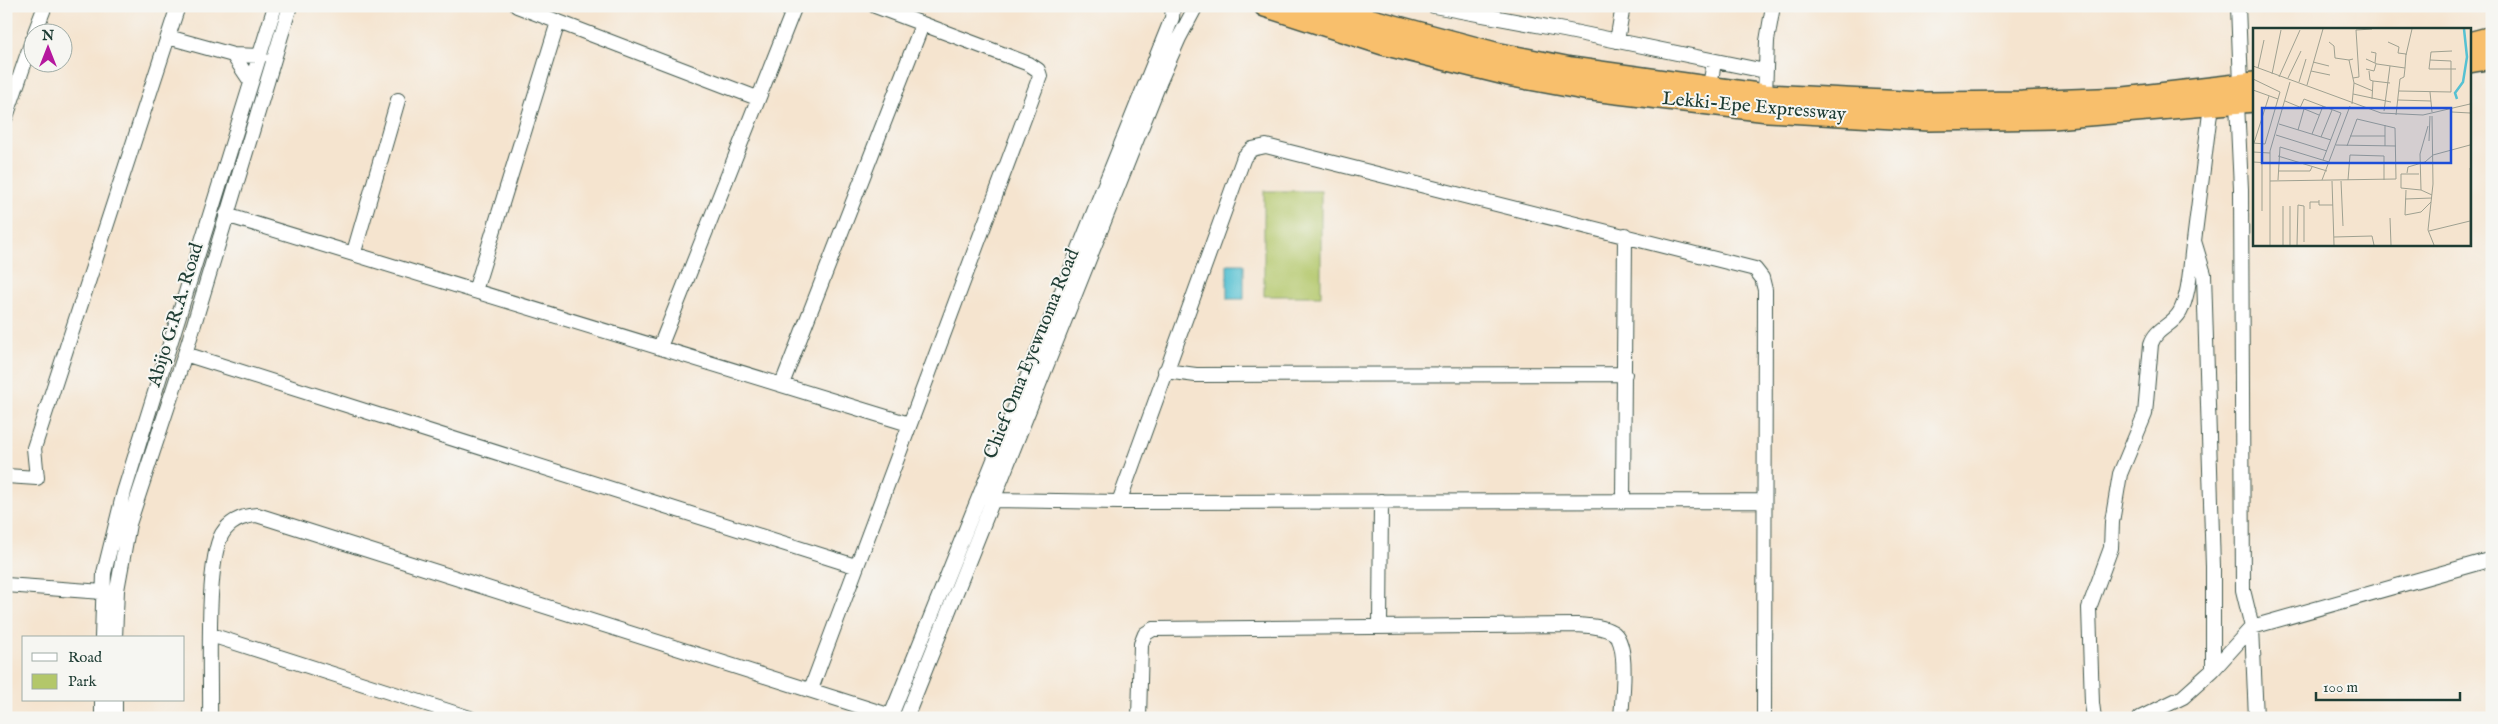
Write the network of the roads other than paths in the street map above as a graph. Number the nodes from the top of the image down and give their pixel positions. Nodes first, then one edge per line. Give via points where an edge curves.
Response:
1 (45, 6) edge
2 (178, 6) edge
3 (275, 6) edge
4 (290, 6) edge
5 (517, 6) edge
6 (795, 6) edge
7 (875, 6) edge
8 (1173, 6) edge
9 (1196, 6) edge
10 (1265, 6) edge
11 (1320, 6) edge
12 (1434, 6) edge
13 (1623, 6) edge
14 (1773, 6) edge
15 (2238, 6) edge
16 (39, 22) edge
17 (558, 22) junction
18 (922, 25) junction
19 (168, 37) junction
20 (2492, 37) edge
21 (1617, 41) junction
22 (2470, 43) edge
23 (233, 55) junction
24 (261, 56) junction
25 (2492, 58) edge
26 (1714, 62) junction
27 (2470, 62) edge
28 (22, 65) edge
29 (1765, 70) junction
30 (251, 82) junction
31 (1710, 86) junction
32 (10, 93) edge
33 (2247, 93) edge
34 (1764, 95) junction
35 (757, 98) junction
36 (398, 100) dead end
37 (2211, 105) junction
38 (6, 117) edge
39 (226, 215) junction
40 (1625, 234) junction
41 (2194, 242) junction
42 (354, 252) junction
43 (475, 291) junction
44 (660, 347) junction
45 (185, 354) junction
46 (1165, 371) junction
47 (1625, 374) junction
48 (782, 384) junction
49 (909, 424) junction
50 (6, 476) edge
51 (987, 497) junction
52 (1382, 501) junction
53 (1624, 501) junction
54 (1764, 501) junction
55 (1119, 502) junction
56 (2492, 559) edge
57 (855, 566) junction
58 (6, 585) edge
59 (103, 592) junction
60 (1380, 626) junction
61 (2252, 627) junction
62 (211, 635) junction
63 (102, 636) edge
64 (115, 636) edge
65 (2213, 670) junction
66 (811, 689) junction
67 (102, 702) edge
68 (115, 702) edge
69 (891, 717) edge
70 (102, 718) edge
71 (115, 718) edge
72 (210, 718) edge
73 (470, 718) edge
74 (906, 718) edge
75 (1139, 718) edge
76 (1622, 718) edge
77 (1764, 718) edge
78 (2094, 718) edge
79 (2140, 718) edge
80 (2256, 718) edge

1 - 16 street
2 - 19 street
3 - 24 street, Abijo G.R.A. Road
4 - 39 street, Abijo G.R.A. Road
5 - 17 street
6 - 35 street
7 - 18 street
8 - 51 street, Chief Oma Eyewuoma Road via 1172,18
9 - 51 street, Chief Oma Eyewuoma Road via 1160,81
10 - 37 highway, Lekki-Epe Expressway via 1383,44 1513,76 1688,103 1929,120 2053,118
11 - 31 highway, Lekki-Epe Expressway via 1495,53 1571,68
12 - 21 street
13 - 21 street
14 - 29 street
15 - 33 street
17 - 35 street
17 - 43 street
18 - 48 street
18 - 49 street via 1029,64 1038,70 1040,76
19 - 23 street
19 - 50 street via 34,448 37,478
20 - 22 highway
21 - 26 street
23 - 24 street
23 - 30 street
24 - 30 street, Abijo G.R.A. Road
25 - 27 highway
26 - 29 street
26 - 31 street
28 - 32 street
29 - 34 street
30 - 59 street, Abijo G.R.A. Road via 124,492 104,573
31 - 34 highway, Lekki-Epe Expressway
32 - 38 street
33 - 34 highway, Lekki-Epe Expressway via 1925,103
33 - 37 highway, Lekki-Epe Expressway
33 - 61 street via 2241,189 2243,590
35 - 44 street
36 - 42 street
37 - 41 street
39 - 42 street
39 - 45 street, Abijo G.R.A. Road
40 - 46 street via 1266,146 1252,150 1244,157
40 - 47 street
40 - 54 street via 1755,269 1762,278 1765,290
41 - 65 street via 2204,274 2214,567
41 - 78 street via 2179,313 2154,335 2151,344 2145,414 2120,474 2111,548 2089,608
42 - 43 street
43 - 44 street
44 - 48 street
45 - 57 street
45 - 64 street, Abijo G.R.A. Road via 129,524 117,590
46 - 47 street via 1196,375
46 - 55 street
47 - 53 street
48 - 49 street
49 - 57 street
51 - 55 street
51 - 69 street, Chief Oma Eyewuoma Road
51 - 74 street, Chief Oma Eyewuoma Road
52 - 53 street
52 - 55 street
52 - 60 street
53 - 54 street
54 - 77 street
56 - 61 street
57 - 66 street
58 - 59 street
59 - 63 street, Abijo G.R.A. Road
60 - 75 street via 1153,629 1145,634 1141,644
60 - 76 street via 1578,625 1614,632 1623,651
61 - 65 street
61 - 80 street
62 - 66 street via 216,554 222,535 233,522 257,515
62 - 72 street
62 - 73 street
65 - 79 street via 2183,696
66 - 69 street
67 - 70 street
68 - 71 street

